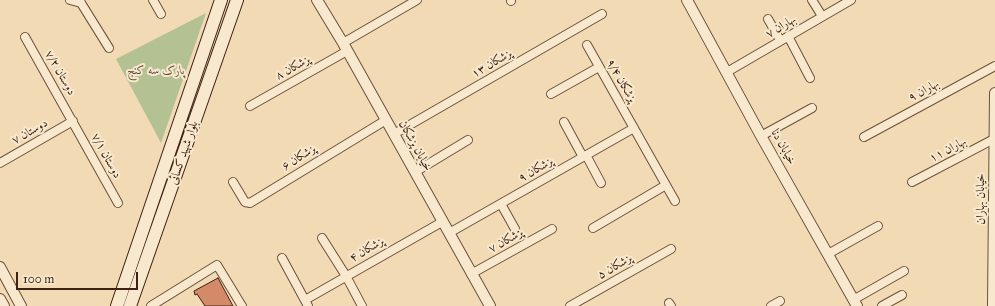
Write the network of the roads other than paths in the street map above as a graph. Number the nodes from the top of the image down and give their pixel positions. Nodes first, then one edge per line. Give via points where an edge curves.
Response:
1 (70, 0) edge
2 (153, 0) edge
3 (221, 0) edge
4 (237, 0) edge
5 (317, 0) edge
6 (416, 0) edge
7 (687, 0) edge
8 (812, 0) edge
9 (851, 0) edge
10 (83, 1) edge
11 (161, 14) dead end
12 (602, 14) dead end
13 (822, 16) junction
14 (768, 19) dead end
15 (788, 36) junction
16 (25, 37) dead end
17 (780, 40) junction
18 (587, 45) dead end
19 (345, 47) junction
20 (109, 48) dead end
21 (995, 66) edge
22 (599, 67) junction
23 (727, 72) junction
24 (810, 78) dead end
25 (995, 93) edge
26 (551, 94) dead end
27 (250, 106) dead end
28 (812, 108) dead end
29 (386, 120) junction
30 (73, 121) junction
31 (564, 122) dead end
32 (634, 128) junction
33 (394, 134) junction
34 (762, 136) junction
35 (864, 137) dead end
36 (994, 139) edge
37 (468, 140) dead end
38 (584, 156) junction
39 (0, 163) edge
40 (163, 170) junction
41 (415, 172) junction
42 (176, 175) junction
43 (233, 182) dead end
44 (912, 182) dead end
45 (601, 183) dead end
46 (666, 185) junction
47 (675, 201) dead end
48 (118, 203) dead end
49 (501, 204) junction
50 (995, 207) edge
51 (442, 222) junction
52 (878, 226) dead end
53 (593, 228) dead end
54 (515, 229) dead end
55 (552, 229) dead end
56 (449, 234) junction
57 (322, 238) dead end
58 (671, 249) dead end
59 (828, 254) junction
60 (282, 258) dead end
61 (0, 267) edge
62 (904, 271) dead end
63 (471, 274) junction
64 (346, 276) junction
65 (902, 295) dead end
66 (0, 299) edge
67 (780, 301) dead end
68 (306, 303) edge
69 (855, 303) edge
70 (4, 306) edge
71 (22, 306) edge
72 (117, 306) edge
73 (130, 306) edge
74 (151, 306) edge
75 (242, 306) edge
76 (362, 306) edge
77 (490, 306) edge
78 (570, 306) edge
79 (771, 306) edge
80 (882, 306) edge
81 (993, 306) edge

1 - 10 street
2 - 11 street
3 - 40 main road, بلوار شهید کسائی
4 - 42 main road, بلوار شهید کسائی
5 - 19 street, خیابان پزشکان
6 - 19 street, ۸ پزشکان
7 - 23 street, خیابان دنا
8 - 13 street
9 - 13 street, ۷ بهاران
10 - 20 street
12 - 33 street, ۱۳ پزشکان
13 - 15 street, ۷ بهاران
14 - 17 street
15 - 17 street, ۷ بهاران
15 - 24 street
16 - 30 street, ۷/۲ دوستان
17 - 23 street, ۷ بهاران
18 - 22 street, ۹/۴ پزشکان
19 - 27 street, ۸ پزشکان
19 - 29 street, خیابان پزشکان
21 - 35 street, ۹ بهاران
22 - 26 street
22 - 32 street, ۹/۴ پزشکان
23 - 34 street, خیابان دنا
25 - 36 street, خیابان بهاران
28 - 34 street
29 - 33 street, خیابان پزشکان
29 - 43 street, ۶ پزشکان via 250,203 246,202
30 - 39 street, ۷ دوستان
30 - 48 street, ۷/۱ دوستان
31 - 38 street
32 - 38 street, ۹ پزشکان
32 - 46 street, ۹/۴ پزشکان
33 - 41 street, خیابان پزشکان
34 - 59 street, خیابان دنا
36 - 44 street, ۱۱ بهاران
36 - 50 street, خیابان بهاران
37 - 41 street
38 - 45 street
38 - 49 street, ۹ پزشکان
40 - 42 main road
40 - 72 main road, بلوار شهید کسائی
41 - 51 street, خیابان پزشکان
42 - 73 main road, بلوار شهید کسائی
46 - 47 street, ۹/۴ پزشکان
46 - 53 street
49 - 54 street
49 - 56 street, ۹ پزشکان
50 - 81 street, خیابان بهاران
51 - 56 street, خیابان پزشکان
51 - 64 street, ۴ پزشکان
52 - 59 street
55 - 63 street, ۷ پزشکان
56 - 63 street, خیابان پزشکان
57 - 64 street
58 - 78 street, ۵ پزشکان
59 - 69 street, خیابان دنا
60 - 68 street
61 - 71 street
62 - 69 street
63 - 77 street, خیابان پزشکان
64 - 68 street, ۴ پزشکان
64 - 76 street
65 - 80 street
66 - 70 street
67 - 79 street
74 - 75 street via 217,265

